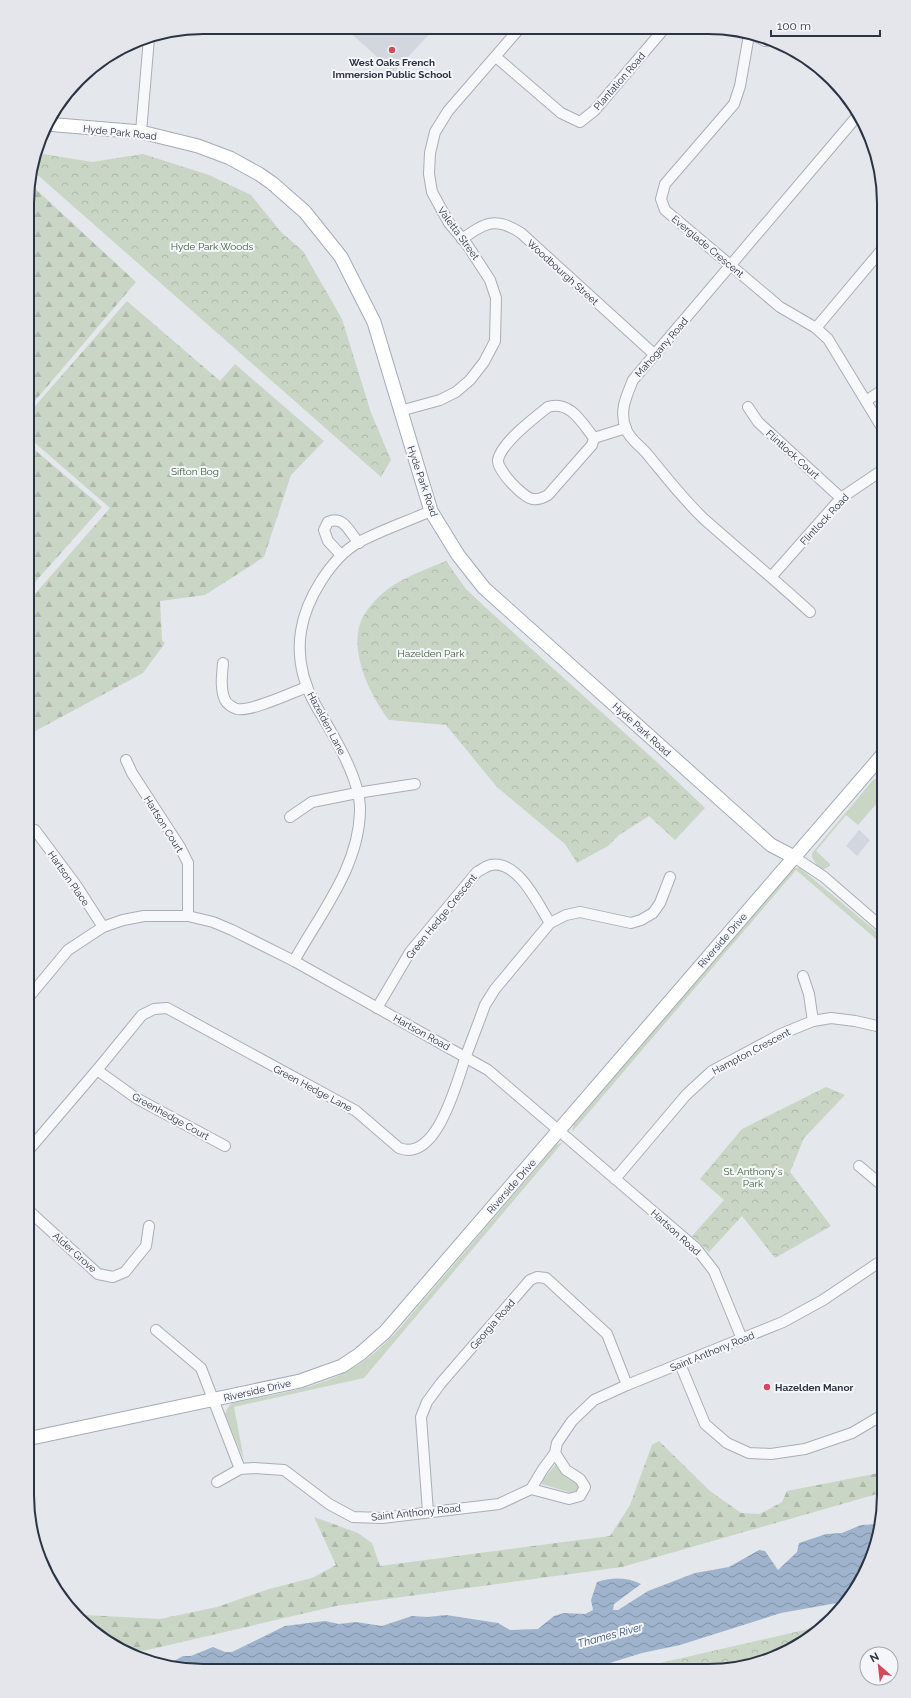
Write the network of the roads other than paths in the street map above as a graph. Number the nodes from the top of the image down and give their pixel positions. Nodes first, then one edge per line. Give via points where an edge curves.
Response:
1 (515, 34) edge
2 (660, 34) edge
3 (746, 38) edge
4 (149, 43) edge
5 (496, 57) junction
6 (855, 119) edge
7 (53, 125) edge
8 (141, 132) junction
9 (462, 239) junction
10 (877, 255) edge
11 (730, 266) junction
12 (816, 328) junction
13 (655, 355) junction
14 (877, 394) edge
15 (866, 401) junction
16 (748, 407) dead end
17 (400, 411) junction
18 (877, 419) edge
19 (626, 428) junction
20 (594, 438) junction
21 (877, 474) edge
22 (842, 498) junction
23 (431, 511) junction
24 (359, 542) junction
25 (341, 555) junction
26 (772, 576) junction
27 (810, 612) dead end
28 (223, 663) dead end
29 (308, 687) junction
30 (126, 760) dead end
31 (877, 761) edge
32 (874, 764) junction
33 (877, 767) edge
34 (415, 784) dead end
35 (357, 793) junction
36 (290, 817) dead end
37 (35, 830) dead end
38 (794, 857) junction
39 (670, 877) dead end
40 (188, 916) junction
41 (550, 922) junction
42 (877, 923) edge
43 (103, 927) junction
44 (294, 961) junction
45 (803, 976) dead end
46 (34, 990) edge
47 (377, 1008) junction
48 (813, 1021) junction
49 (877, 1026) edge
50 (466, 1056) junction
51 (97, 1070) junction
52 (558, 1131) junction
53 (34, 1144) edge
54 (225, 1146) dead end
55 (859, 1166) dead end
56 (616, 1179) junction
57 (877, 1180) edge
58 (34, 1215) edge
59 (149, 1226) dead end
60 (877, 1264) edge
61 (156, 1330) dead end
62 (742, 1339) junction
63 (680, 1364) junction
64 (627, 1385) junction
65 (213, 1400) junction
66 (877, 1418) edge
67 (34, 1438) edge
68 (555, 1453) junction
69 (240, 1469) junction
70 (217, 1482) dead end
71 (531, 1489) junction
72 (428, 1512) junction

1 - 5 street, Valetta Street
2 - 5 street, Plantation Road via 594,111 580,122 561,113
3 - 11 street, Everglade Crescent via 740,86 734,104 665,184 661,199 665,210
4 - 8 street
5 - 9 street, Valetta Street via 448,111 435,132 430,153 429,174 432,192 449,224
6 - 11 street, Mahogany Road
7 - 8 main road, Hyde Park Road
8 - 17 main road, Hyde Park Road via 181,141 230,158 272,183 305,212 341,257 374,322
9 - 13 street, Woodbourgh Street via 482,225 497,222 509,225 521,233
9 - 17 street, Valetta Street via 484,268 496,298 495,341 484,362 470,380 456,392 440,400
10 - 12 street
11 - 12 street, Everglade Crescent via 780,307
11 - 13 street, Mahogany Road
12 - 15 street, Everglade Crescent via 838,353
13 - 19 street, Mahogany Road via 633,380 623,404
14 - 15 street
15 - 18 street, Everglade Crescent
16 - 22 street, Flintlock Court via 758,422
17 - 23 main road, Hyde Park Road
19 - 20 street
19 - 26 street, Mahogany Road via 629,435 704,518
20 - 20 street via 592,445 553,490 541,499 532,499 524,495 500,471 498,461 502,448 548,407 555,405 570,410
21 - 22 street, Flintlock Road
22 - 26 street, Flintlock Road
23 - 24 street, Hazelden Lane
23 - 38 main road, Hyde Park Road via 458,555 484,588 771,845
24 - 25 street, Hazelden Lane
24 - 25 street via 344,522 335,519 328,522 324,530 328,541
25 - 29 street, Hazelden Lane via 325,575 311,600 301,630 301,667
26 - 27 street, Mahogany Road
28 - 29 street via 221,682 225,699 230,706 237,709 248,709
29 - 35 street, Hazelden Lane via 351,770
30 - 40 street, Hartson Court via 188,863
31 - 32 main road, Riverside Drive
32 - 33 street
32 - 38 main road, Riverside Drive
34 - 35 street
35 - 36 street via 312,802
35 - 44 street, Hazelden Lane via 360,809 358,835 350,864
37 - 43 street, Hartson Place via 76,885
38 - 42 street, Hyde Park Road via 824,878
38 - 52 main road, Riverside Drive
39 - 41 street, Green Hedge Lane via 660,903 653,913 641,920 631,923 580,912
40 - 43 street, Hartson Road via 144,916
40 - 44 street, Hartson Road via 232,930
41 - 47 street, Green Hedge Crescent via 514,871 499,864 490,865 477,872 410,952
41 - 50 street, Green Hedge Lane via 495,989 485,1005
43 - 46 street, Hartson Road via 68,950
44 - 47 street, Hartson Road
45 - 48 street
47 - 50 street, Hartson Road
48 - 49 street, Hampton Crescent via 831,1018
48 - 56 street, Hampton Crescent via 781,1034 712,1071 686,1095
50 - 51 street, Green Hedge Lane via 444,1118 420,1147 406,1151 399,1148 356,1111 167,1008 142,1015
50 - 52 street, Hartson Road via 488,1070
51 - 53 street, Green Hedge Lane
51 - 54 street, Greenhedge Court via 136,1098
52 - 56 street, Hartson Road
52 - 65 main road, Riverside Drive via 386,1332 360,1354 342,1366 300,1381
55 - 57 street
56 - 62 street, Hartson Road via 696,1248 714,1271
58 - 59 street, Alder Grove via 98,1274 113,1277 125,1272 146,1246
60 - 62 street, Saint Anthony Road via 823,1300
61 - 65 street via 197,1364
62 - 63 street, Saint Anthony Road
63 - 64 street, Saint Anthony Road
63 - 66 street via 705,1424 727,1443 748,1453 771,1454 805,1449 852,1433
64 - 68 street, Saint Anthony Road via 594,1400 572,1421 556,1443
64 - 72 street, Georgia Road via 607,1334 546,1278 537,1277 530,1280 427,1402 421,1417
65 - 67 main road, Riverside Drive
65 - 69 street
68 - 71 street, Saint Anthony Road
68 - 71 street via 566,1470 580,1479 585,1487 580,1496 569,1499
69 - 70 street, Saint Anthony Road
69 - 72 street, Saint Anthony Road via 284,1470 329,1504 353,1517 382,1518
71 - 72 street, Saint Anthony Road via 499,1504

